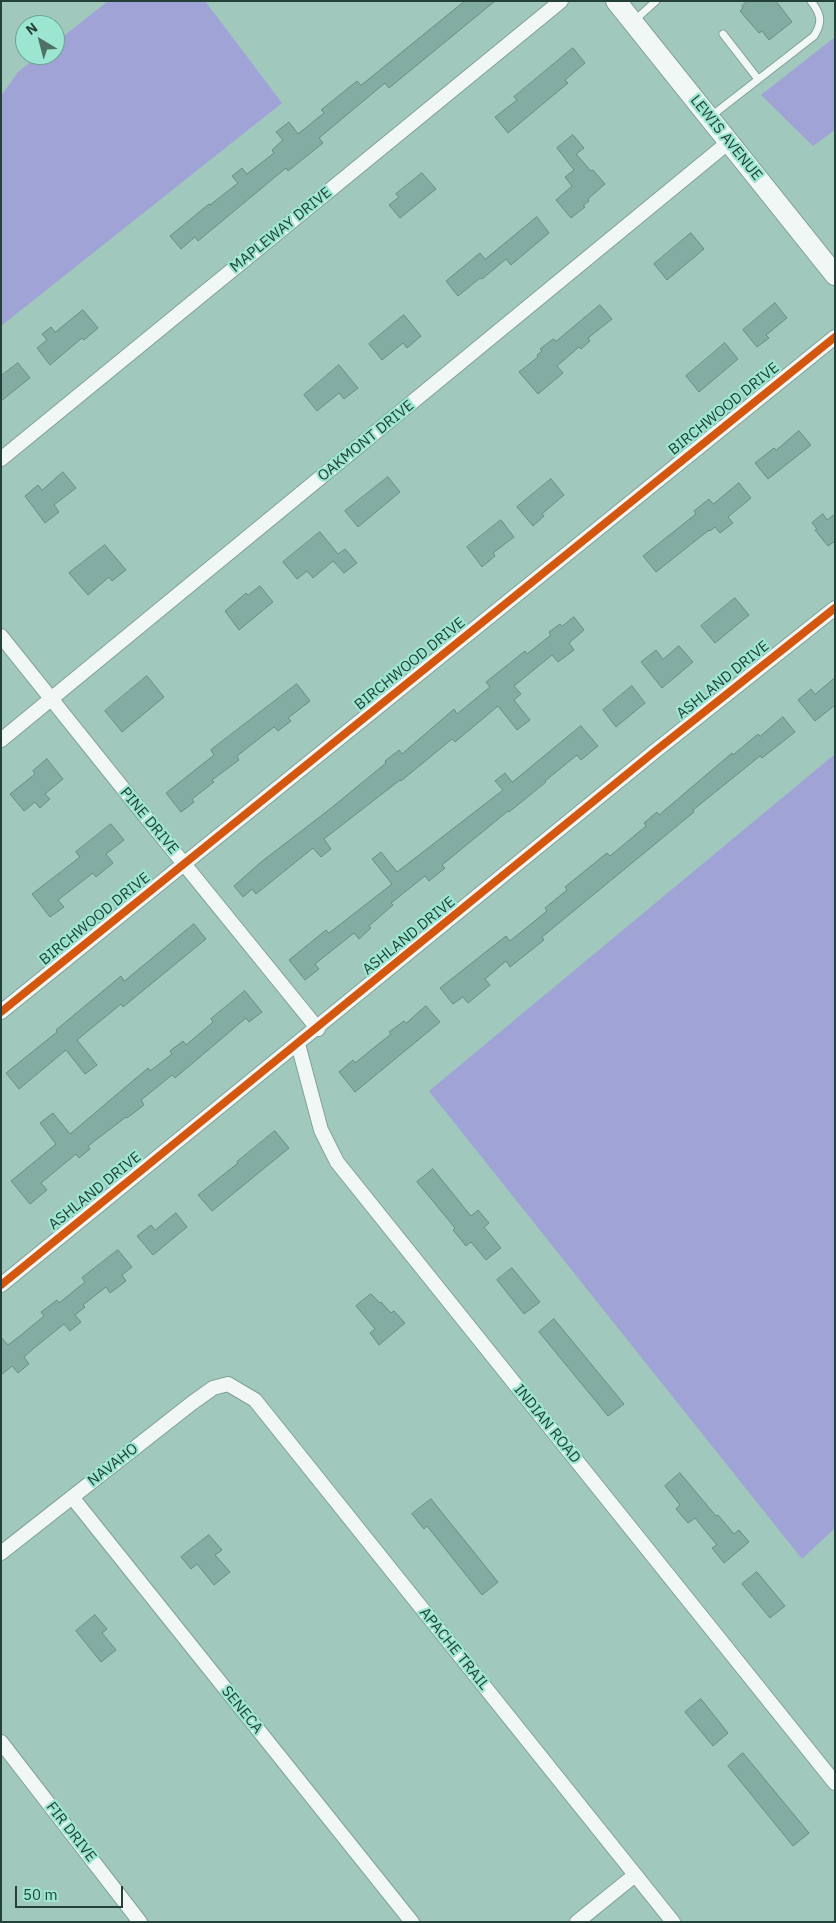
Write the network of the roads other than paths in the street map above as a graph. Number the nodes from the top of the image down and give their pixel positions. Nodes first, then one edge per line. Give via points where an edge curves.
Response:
1 (561, 1) edge
2 (616, 1) edge
3 (656, 1) edge
4 (810, 1) edge
5 (632, 22) junction
6 (723, 34) dead end
7 (758, 79) junction
8 (710, 117) junction
9 (730, 141) junction
10 (835, 275) edge
11 (835, 337) edge
12 (1, 459) edge
13 (835, 608) edge
14 (1, 636) edge
15 (51, 699) junction
16 (1, 740) edge
17 (185, 864) junction
18 (1, 1012) edge
19 (318, 1029) junction
20 (298, 1044) junction
21 (1, 1285) edge
22 (228, 1384) joint
23 (72, 1497) junction
24 (1, 1553) edge
25 (1, 1742) edge
26 (835, 1783) edge
27 (635, 1875) junction
28 (140, 1922) edge
29 (412, 1922) edge
30 (577, 1922) edge
31 (673, 1922) edge

1 - 12 street, MAPLEWAY DRIVE
2 - 5 main road, LEWIS AVENUE
3 - 5 lane
4 - 7 lane via 820,14 820,27 814,36
5 - 8 main road, LEWIS AVENUE
6 - 7 lane
7 - 8 lane
8 - 9 main road, LEWIS AVENUE
9 - 10 main road, LEWIS AVENUE
9 - 15 street, OAKMONT DRIVE
11 - 17 street, BIRCHWOOD DRIVE
13 - 19 street, ASHLAND DRIVE via 654,752
14 - 15 street, PINE DRIVE
15 - 16 street, OAKMONT DRIVE
15 - 17 street, PINE DRIVE
17 - 18 street, BIRCHWOOD DRIVE
17 - 19 street, PINE DRIVE
19 - 20 street, ASHLAND DRIVE
20 - 21 street, ASHLAND DRIVE
20 - 26 street, INDIAN ROAD via 321,1130 337,1162
22 - 23 street, NAVAHO via 213,1388 192,1402
22 - 27 street, APACHE TRAIL via 255,1400
23 - 24 street, NAVAHO
23 - 29 street, SENECA
25 - 28 street, FIR DRIVE
27 - 30 street
27 - 31 street, APACHE TRAIL

